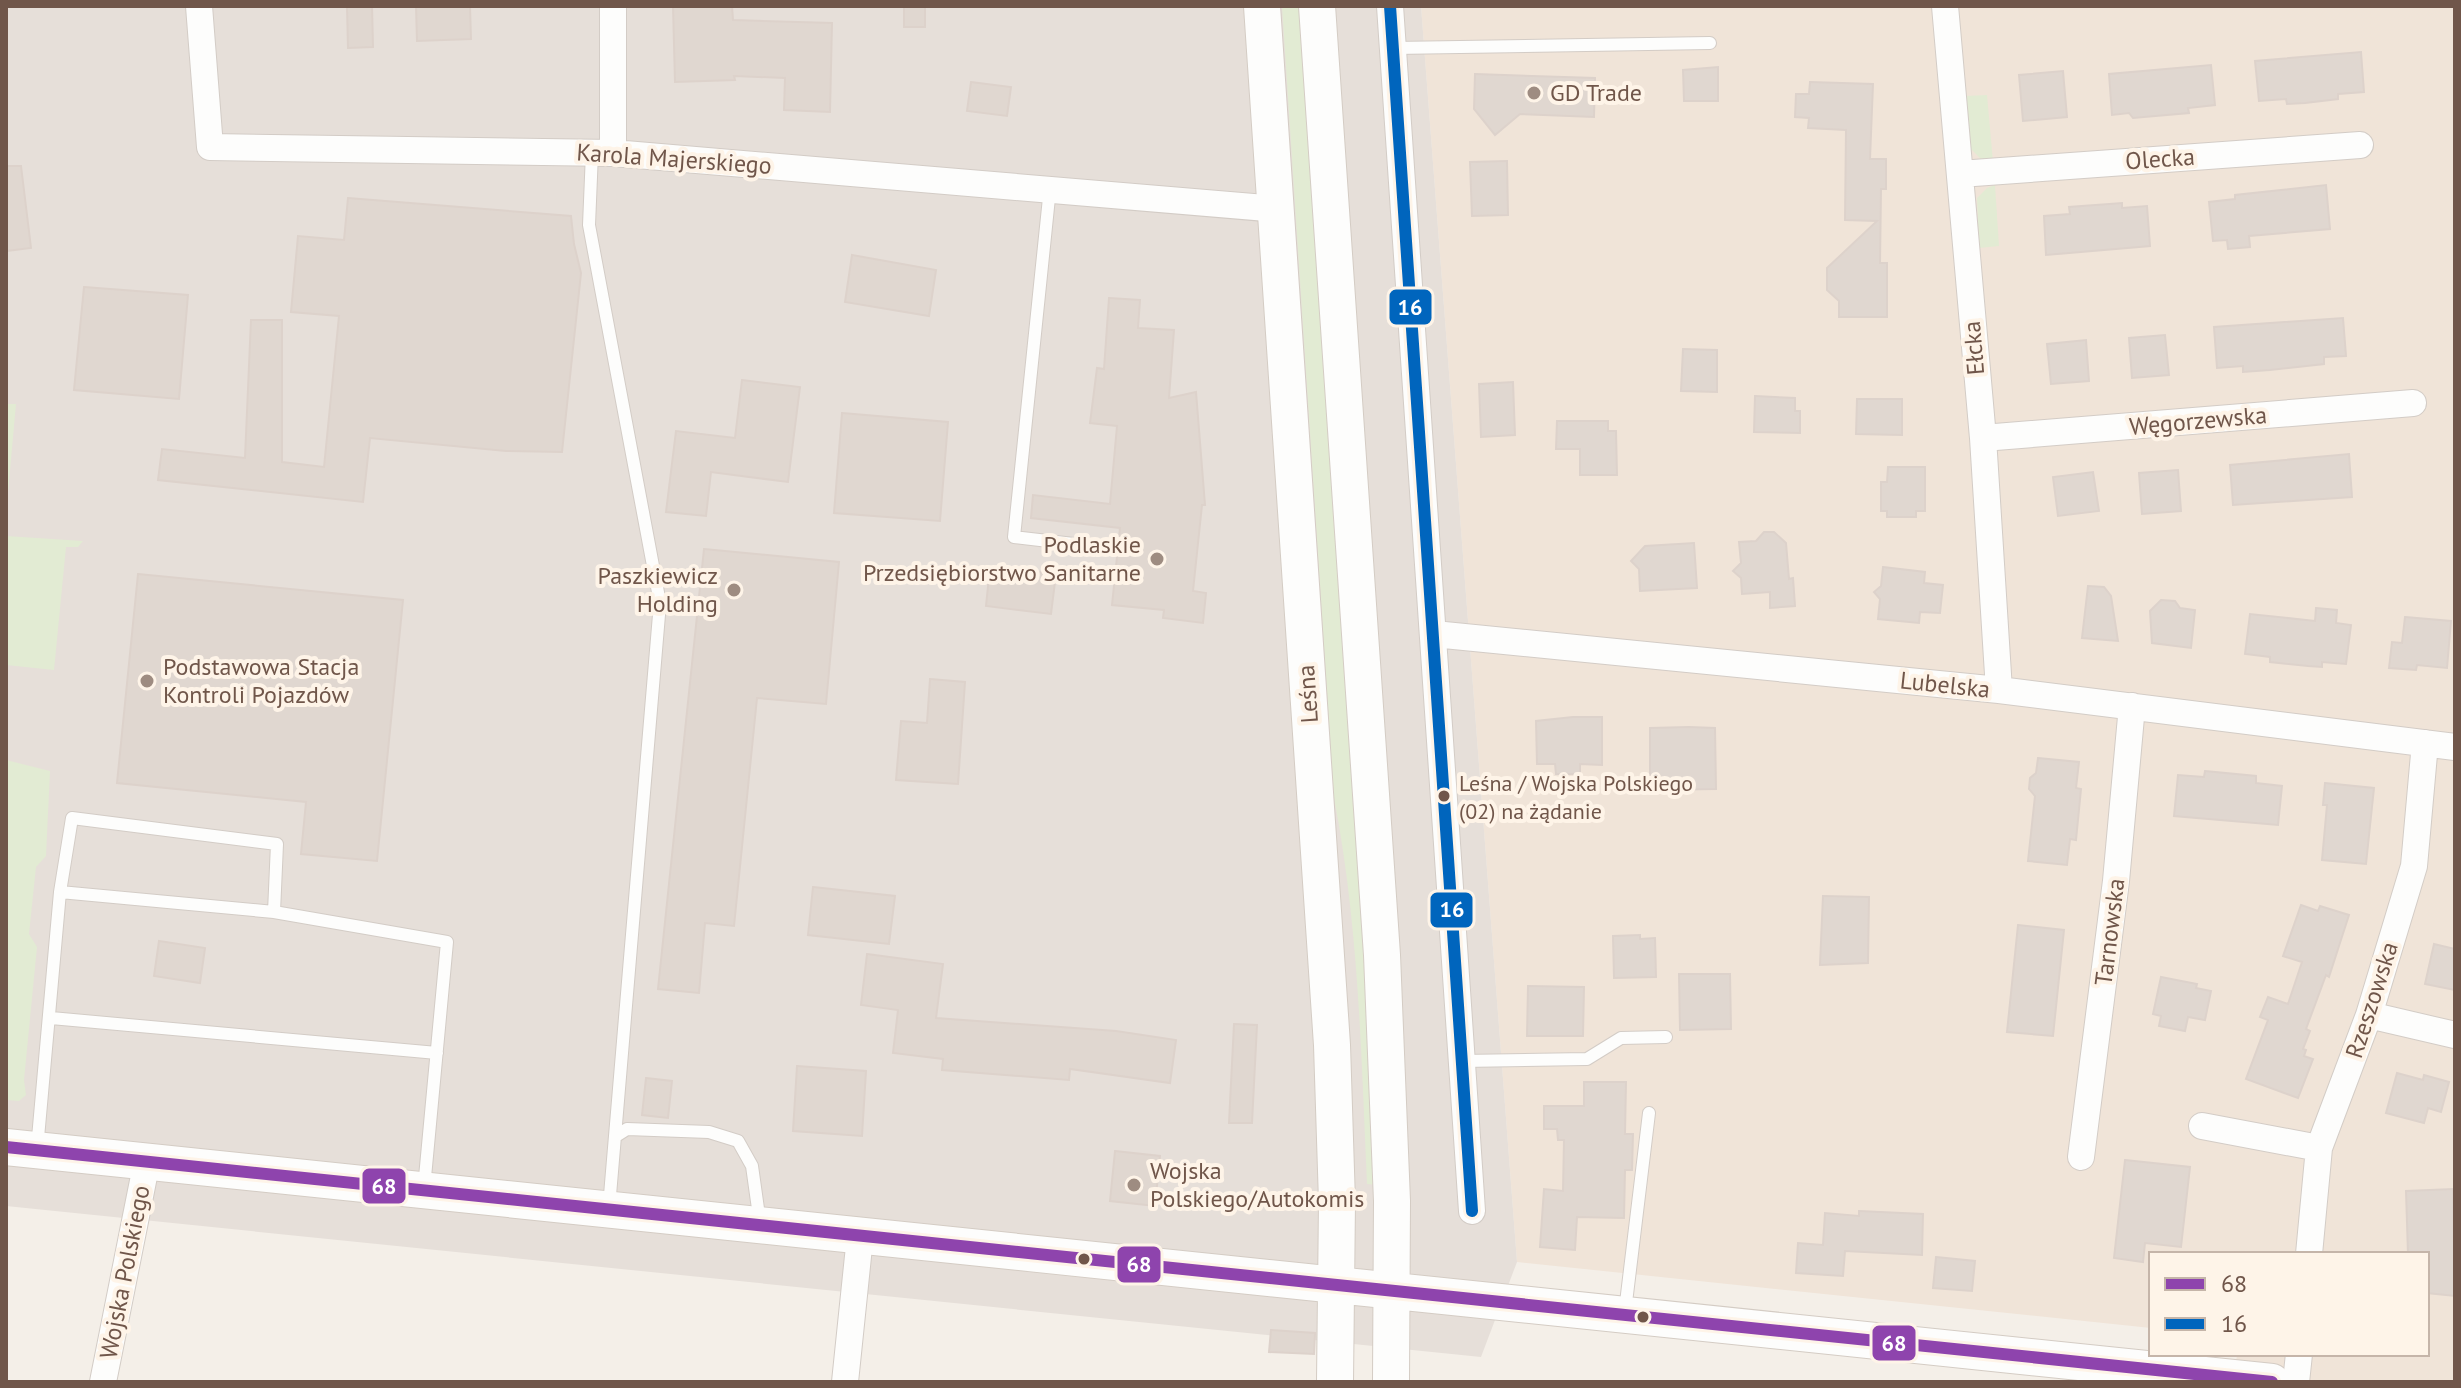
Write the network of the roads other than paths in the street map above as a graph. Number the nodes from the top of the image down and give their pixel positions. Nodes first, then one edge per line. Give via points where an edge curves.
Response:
1 (199, 6) edge
2 (613, 6) edge
3 (1262, 6) edge
4 (1317, 6) edge
5 (1390, 6) edge
6 (1945, 6) edge
7 (1710, 43) dead end
8 (1394, 48) junction
9 (2360, 145) dead end
10 (603, 153) junction
11 (1960, 174) junction
12 (1050, 188) junction
13 (1277, 209) junction
14 (2413, 403) dead end
15 (1983, 438) junction
16 (1091, 546) dead end
17 (1434, 634) junction
18 (1999, 690) junction
19 (2132, 706) junction
20 (2425, 743) junction
21 (2455, 747) edge
22 (60, 892) junction
23 (274, 912) junction
24 (2369, 1015) junction
25 (51, 1018) junction
26 (2455, 1035) edge
27 (1666, 1037) dead end
28 (437, 1053) junction
29 (1462, 1061) junction
30 (1649, 1113) dead end
31 (2202, 1126) dead end
32 (616, 1136) junction
33 (22, 1148) edge
34 (2319, 1148) junction
35 (2081, 1157) dead end
36 (147, 1161) junction
37 (424, 1192) junction
38 (608, 1210) junction
39 (1472, 1211) dead end
40 (761, 1227) junction
41 (860, 1237) junction
42 (2309, 1252) edge
43 (1337, 1286) junction
44 (1392, 1291) junction
45 (1625, 1315) junction
46 (2299, 1356) edge
47 (103, 1382) edge
48 (845, 1382) edge
49 (1335, 1382) edge
50 (1391, 1382) edge
51 (2272, 1382) edge
52 (2296, 1382) edge

1 - 10 street, Karola Majerskiego via 210,147
2 - 10 street
3 - 13 main road, Leśna
4 - 44 main road via 1382,955
5 - 8 street
6 - 11 street, Ełcka
7 - 8 lane
8 - 17 street
9 - 11 street, Olecka
10 - 12 street, Karola Majerskiego
10 - 32 lane via 589,225 660,603
11 - 15 street, Ełcka
12 - 13 street, Karola Majerskiego
12 - 16 lane via 1014,537
13 - 43 main road, Leśna via 1332,1045
14 - 15 street, Węgorzewska
15 - 18 street, Ełcka
17 - 18 street, Lubelska
17 - 29 street
18 - 19 street, Lubelska
19 - 20 street, Lubelska
19 - 35 street, Tarnowska
20 - 21 street, Lubelska
20 - 24 street, Rzeszowska via 2414,866
22 - 23 lane
22 - 23 lane via 72,818 277,844
22 - 25 lane
23 - 28 lane via 447,942
24 - 26 street
24 - 34 street, Rzeszowska
25 - 28 lane
25 - 33 lane
27 - 29 lane via 1621,1038 1587,1059
28 - 37 lane
29 - 39 street
30 - 45 lane
31 - 34 street
32 - 38 lane
32 - 40 lane via 627,1129 709,1132 738,1141 752,1166
33 - 36 main road, Wojska Polskiego
34 - 42 street, Rzeszowska
36 - 37 main road, Wojska Polskiego
36 - 47 street, Wojska Polskiego
37 - 38 main road, Wojska Polskiego
38 - 40 main road, Wojska Polskiego
40 - 41 main road, Wojska Polskiego
41 - 43 main road, Wojska Polskiego
41 - 48 street
43 - 44 main road, Wojska Polskiego
43 - 49 main road, Leśna
44 - 45 main road, Wojska Polskiego
44 - 50 main road
45 - 51 main road, Wojska Polskiego
46 - 52 street

